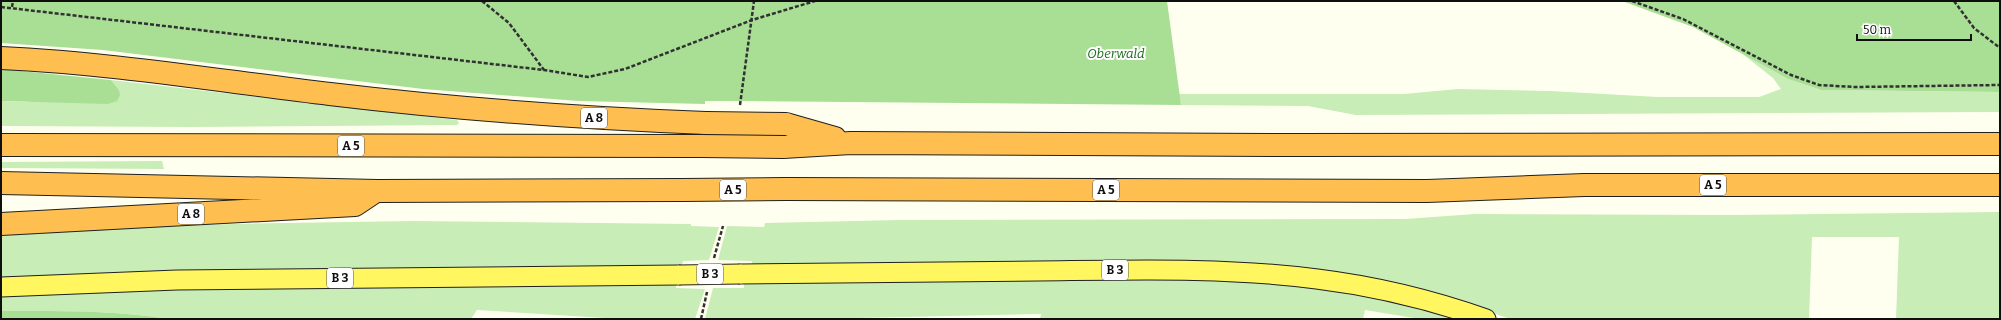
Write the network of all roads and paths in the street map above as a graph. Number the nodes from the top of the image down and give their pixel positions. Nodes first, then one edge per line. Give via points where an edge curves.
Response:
1 (13, 1) edge
2 (482, 1) edge
3 (754, 1) edge
4 (815, 1) edge
5 (1632, 1) edge
6 (1954, 1) edge
7 (1, 7) edge
8 (12, 7) junction
9 (752, 20) junction
10 (2000, 48) edge
11 (1, 58) edge
12 (544, 70) junction
13 (2000, 85) edge
14 (740, 105) dead end
15 (852, 143) junction
16 (2000, 144) edge
17 (1, 145) edge
18 (1, 183) edge
19 (2000, 185) edge
20 (378, 191) junction
21 (1, 224) edge
22 (722, 226) dead end
23 (713, 263) dead end
24 (1, 286) edge
25 (708, 287) dead end
26 (701, 319) edge
27 (1486, 319) edge

1 - 8 path
2 - 12 path via 509,23
3 - 9 path
4 - 9 path
5 - 13 path via 1683,19 1791,75 1819,85
6 - 10 path via 1974,28
7 - 8 path
8 - 12 path
9 - 12 path via 625,69 588,77
9 - 14 path
11 - 15 highway, A 8, bridge via 121,68 483,111 706,123 786,124
15 - 16 highway, A 5
15 - 17 highway, A 5, bridge via 783,147
18 - 20 highway, A 5
19 - 20 highway, A 5, bridge via 1584,185 1427,191
20 - 21 highway, A 8 via 355,205
22 - 23 path
24 - 27 main road, B 3, bridge via 177,280 1168,269 1318,279 1362,286 1454,308
25 - 26 path

